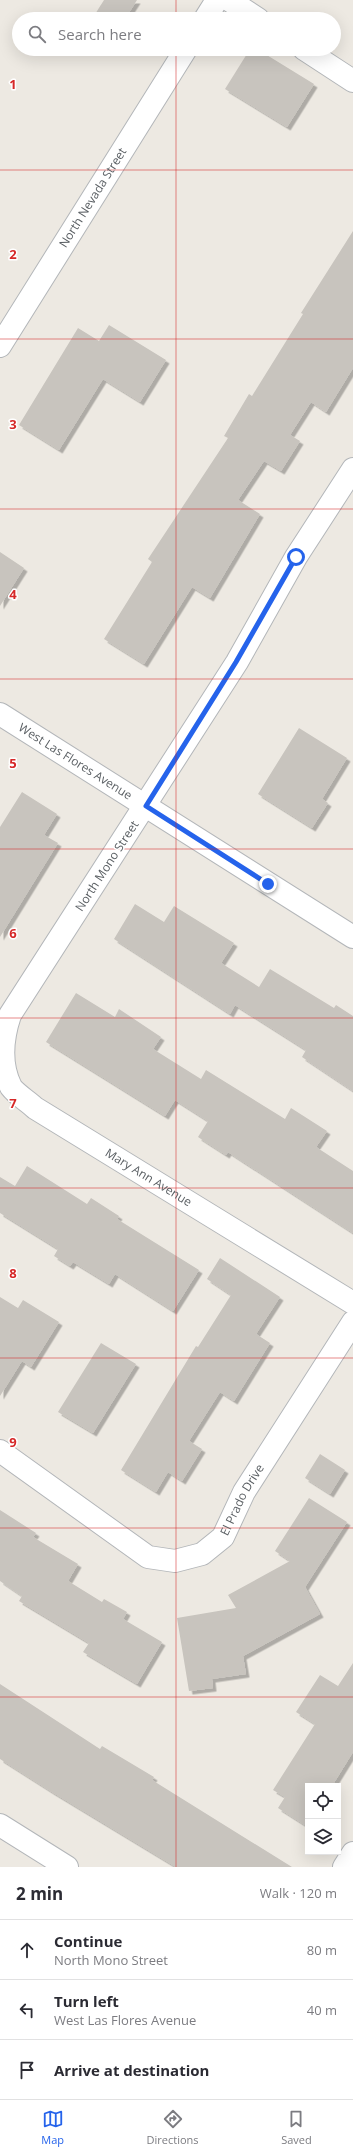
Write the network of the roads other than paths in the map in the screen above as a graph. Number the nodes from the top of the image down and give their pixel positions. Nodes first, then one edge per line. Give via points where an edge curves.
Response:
1 (217, 0) edge
2 (229, 0) edge
3 (209, 12) edge
4 (247, 12) edge
5 (182, 56) edge
6 (315, 56) edge
7 (353, 81) edge
8 (0, 346) edge
9 (353, 469) edge
10 (0, 714) edge
11 (146, 806) junction
12 (353, 938) edge
13 (10, 1015) joint
14 (353, 1303) edge
15 (353, 1322) edge
16 (0, 1451) edge
17 (0, 1825) edge
18 (353, 1852) edge
19 (67, 1867) edge
20 (344, 1867) edge

1 - 3 street
2 - 4 street
5 - 8 street, North Nevada Street
6 - 7 street
9 - 11 street, North Mono Street via 296,557 236,662
10 - 11 street, West Las Flores Avenue
11 - 12 street, West Las Flores Avenue
11 - 13 street, North Mono Street
13 - 14 street, Mary Ann Avenue via 0,1054 4,1073 12,1087 35,1108
15 - 16 street, El Prado Drive via 244,1492 223,1537 202,1554 175,1561 148,1557
17 - 19 street
18 - 20 street

